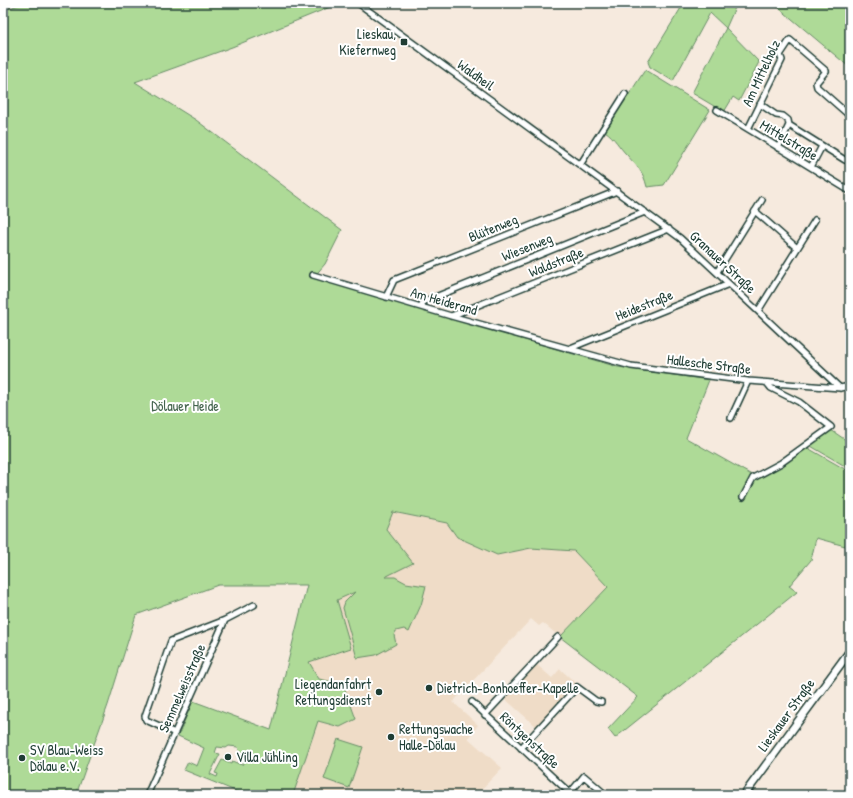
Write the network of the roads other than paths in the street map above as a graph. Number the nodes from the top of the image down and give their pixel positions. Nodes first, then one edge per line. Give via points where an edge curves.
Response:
1 (358, 3) edge
2 (625, 94) dead end
3 (760, 104) junction
4 (717, 110) dead end
5 (850, 116) edge
6 (789, 125) junction
7 (748, 129) junction
8 (822, 146) junction
9 (778, 148) junction
10 (845, 160) dead end
11 (580, 165) junction
12 (811, 167) junction
13 (617, 191) junction
14 (850, 191) edge
15 (762, 200) dead end
16 (755, 211) junction
17 (645, 212) junction
18 (816, 220) dead end
19 (669, 229) junction
20 (797, 248) junction
21 (717, 272) junction
22 (313, 276) dead end
23 (729, 284) junction
24 (386, 297) junction
25 (421, 307) junction
26 (758, 311) junction
27 (451, 316) junction
28 (568, 349) junction
29 (748, 381) junction
30 (767, 383) junction
31 (850, 386) edge
32 (840, 388) junction
33 (731, 418) dead end
34 (743, 497) dead end
35 (254, 605) dead end
36 (225, 620) junction
37 (558, 637) dead end
38 (850, 651) edge
39 (472, 702) dead end
40 (601, 702) dead end
41 (486, 715) junction
42 (175, 733) junction
43 (521, 748) junction
44 (571, 794) edge
45 (148, 795) edge
46 (606, 795) edge
47 (744, 795) edge

1 - 11 street, Waldheil
2 - 11 street
3 - 5 street, Am Mittelholz via 782,60 780,56 790,40 826,71 816,82 817,87
3 - 6 street via 776,116 784,116
3 - 7 street, Am Mittelholz
4 - 7 street, Mittelstraße
6 - 8 street
6 - 9 street
7 - 9 street, Mittelstraße
8 - 10 street
8 - 12 street
9 - 12 street, Mittelstraße
11 - 13 street, Granauer Straße
12 - 14 street, Mittelstraße
13 - 17 street, Granauer Straße
13 - 24 street, Blütenweg via 394,280
15 - 16 street
16 - 20 street
16 - 21 street
17 - 19 street, Granauer Straße
17 - 25 street, Wiesenweg via 423,302
18 - 20 street
19 - 21 street, Granauer Straße
19 - 27 street, Waldstraße
20 - 26 street
21 - 23 street, Granauer Straße
22 - 24 street, Am Heiderand
23 - 26 street, Granauer Straße
23 - 28 street, Heidestraße
24 - 25 street, Am Heiderand
25 - 27 street, Am Heiderand
26 - 32 street, Granauer Straße
27 - 28 street, Am Heiderand
28 - 29 street, Hallesche Straße via 631,366
29 - 30 street, Hallesche Straße
29 - 33 street
30 - 32 street, Hallesche Straße
30 - 34 street via 771,388 799,402 831,427 781,463 753,478
31 - 32 street, Hallesche Straße
35 - 36 street
36 - 42 street, Semmelweisstraße
36 - 42 street via 171,641 145,716 152,724
37 - 41 street
38 - 47 street, Lieskauer Straße
39 - 41 street, Röntgenstraße
40 - 43 street via 577,687
41 - 43 street, Röntgenstraße
42 - 45 street, Semmelweisstraße
43 - 44 street, Röntgenstraße
44 - 46 street via 584,776

